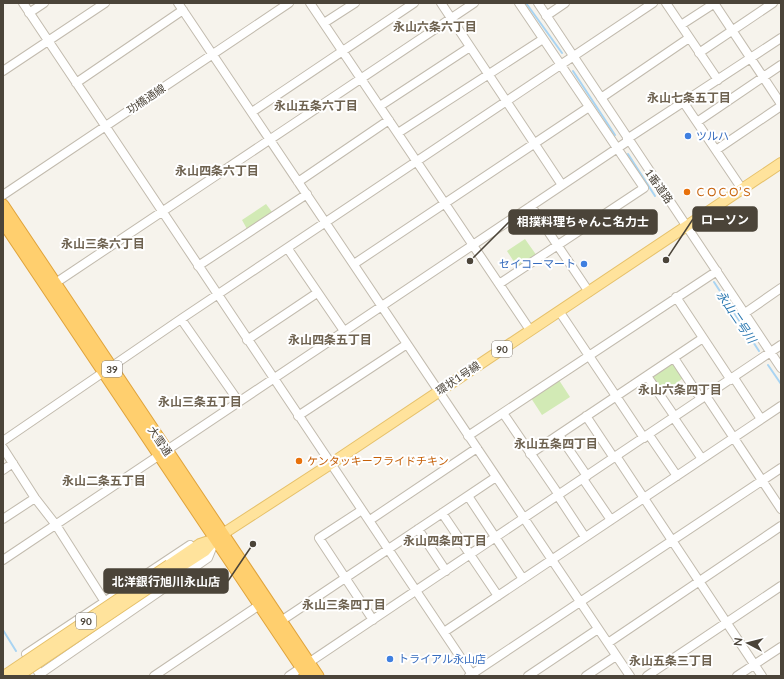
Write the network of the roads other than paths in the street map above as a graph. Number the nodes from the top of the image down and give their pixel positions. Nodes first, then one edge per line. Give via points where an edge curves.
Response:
1 (23, 3) edge
2 (44, 3) edge
3 (105, 3) edge
4 (178, 3) edge
5 (289, 3) edge
6 (310, 3) edge
7 (355, 3) edge
8 (414, 3) edge
9 (441, 3) edge
10 (474, 3) edge
11 (519, 3) edge
12 (538, 3) edge
13 (565, 3) edge
14 (653, 3) edge
15 (666, 3) edge
16 (714, 3) edge
17 (773, 3) edge
18 (183, 10) junction
19 (29, 13) junction
20 (546, 16) junction
21 (452, 19) junction
22 (324, 23) junction
23 (681, 25) junction
24 (732, 30) junction
25 (690, 38) junction
26 (781, 38) edge
27 (543, 39) junction
28 (48, 41) junction
29 (470, 47) junction
30 (343, 51) junction
31 (699, 52) junction
32 (213, 54) junction
33 (574, 56) junction
34 (751, 58) junction
35 (781, 64) edge
36 (561, 65) junction
37 (3, 71) edge
38 (488, 74) junction
39 (763, 76) junction
40 (362, 79) junction
41 (718, 80) junction
42 (76, 82) junction
43 (601, 98) junction
44 (507, 102) junction
45 (684, 103) junction
46 (781, 105) edge
47 (380, 106) junction
48 (589, 107) junction
49 (252, 112) junction
50 (389, 120) junction
51 (696, 122) junction
52 (106, 126) junction
53 (398, 134) junction
54 (628, 140) junction
55 (271, 141) junction
56 (535, 143) junction
57 (617, 148) junction
58 (716, 150) junction
59 (417, 162) junction
60 (781, 163) edge
61 (298, 182) junction
62 (562, 185) junction
63 (742, 189) junction
64 (307, 194) junction
65 (3, 195) edge
66 (445, 203) junction
67 (3, 204) edge
68 (531, 206) junction
69 (163, 212) junction
70 (3, 222) edge
71 (326, 223) junction
72 (687, 226) junction
73 (473, 245) junction
74 (557, 246) junction
75 (288, 249) junction
76 (354, 264) junction
77 (198, 266) junction
78 (717, 271) junction
79 (499, 284) junction
80 (51, 286) junction
81 (781, 288) edge
82 (589, 292) junction
83 (317, 293) junction
84 (217, 295) junction
85 (676, 297) junction
86 (382, 306) junction
87 (559, 311) junction
88 (745, 313) junction
89 (181, 319) junction
90 (530, 330) junction
91 (344, 331) junction
92 (703, 338) junction
93 (247, 340) junction
94 (407, 344) junction
95 (781, 345) edge
96 (770, 352) junction
97 (589, 355) junction
98 (674, 358) junction
99 (781, 368) edge
100 (107, 369) junction
101 (647, 376) junction
102 (274, 379) junction
103 (732, 379) junction
104 (439, 391) junction
105 (616, 396) junction
106 (704, 398) junction
107 (239, 402) junction
108 (781, 406) edge
109 (503, 413) junction
110 (298, 416) junction
111 (586, 416) junction
112 (674, 417) junction
113 (761, 419) junction
114 (558, 434) junction
115 (468, 436) junction
116 (646, 436) junction
117 (734, 438) junction
118 (3, 441) edge
119 (3, 448) edge
120 (477, 448) junction
121 (162, 453) junction
122 (530, 454) junction
123 (615, 457) junction
124 (702, 459) junction
125 (13, 463) junction
126 (332, 464) junction
127 (781, 468) edge
128 (3, 470) edge
129 (677, 476) junction
130 (496, 477) junction
131 (585, 477) junction
132 (762, 480) junction
133 (558, 495) junction
134 (468, 496) junction
135 (35, 498) junction
136 (644, 499) junction
137 (781, 509) edge
138 (362, 510) junction
139 (442, 513) junction
140 (524, 518) junction
141 (3, 519) edge
142 (370, 520) junction
143 (611, 520) junction
144 (56, 525) junction
145 (781, 526) edge
146 (418, 530) junction
147 (219, 536) junction
148 (586, 537) junction
149 (495, 538) junction
150 (671, 539) junction
151 (389, 549) junction
152 (470, 554) junction
153 (3, 560) edge
154 (552, 560) junction
155 (172, 568) junction
156 (446, 571) junction
157 (344, 578) junction
158 (523, 579) junction
159 (699, 581) junction
160 (781, 586) edge
161 (416, 590) junction
162 (498, 596) junction
163 (104, 602) junction
164 (264, 602) junction
165 (580, 602) junction
166 (373, 620) junction
167 (726, 622) junction
168 (278, 623) junction
169 (598, 629) junction
170 (444, 632) junction
171 (608, 643) junction
172 (781, 647) edge
173 (616, 656) junction
174 (754, 664) junction
175 (306, 669) edge
176 (3, 673) edge
177 (40, 675) edge
178 (156, 675) edge
179 (471, 675) edge
180 (4, 676) edge
181 (18, 676) edge
182 (289, 676) edge
183 (318, 676) edge
184 (528, 676) edge
185 (586, 676) edge
186 (630, 676) edge
187 (647, 676) edge
188 (737, 676) edge
189 (762, 676) edge

1 - 19 street
2 - 19 street
3 - 28 street
4 - 18 street
5 - 32 street, 功橋通線
6 - 22 street
7 - 22 street
8 - 30 street
9 - 21 street
10 - 21 street
11 - 27 street
12 - 20 street, 1番道路
13 - 20 street
14 - 33 street
15 - 23 street
16 - 23 street
16 - 24 street
17 - 24 street
18 - 32 street
18 - 42 street
19 - 28 street
20 - 33 street, 1番道路
21 - 29 street
21 - 40 street
22 - 30 street
23 - 25 street
24 - 31 street
24 - 34 street
25 - 31 street
25 - 43 street
26 - 34 street
27 - 36 street
27 - 38 street
28 - 37 street
28 - 42 street
29 - 38 street
29 - 47 street
30 - 40 street
30 - 49 street
31 - 41 street
32 - 49 street
32 - 52 street, 功橋通線
33 - 36 street
33 - 43 street, 1番道路
34 - 39 street
34 - 41 street
35 - 39 street
36 - 44 street
36 - 48 street
38 - 44 street
38 - 53 street
39 - 46 street
39 - 51 street
40 - 47 street
40 - 55 street
41 - 45 street
42 - 52 street
43 - 54 street, 1番道路
44 - 56 street
44 - 59 street
45 - 51 street
45 - 54 street
46 - 58 street
47 - 50 street
48 - 56 street
48 - 57 street
49 - 55 street
50 - 53 street
50 - 61 street
51 - 58 street
52 - 65 street, 功橋通線
52 - 69 street
53 - 59 street
54 - 57 street
54 - 72 street, 1番道路
55 - 61 street
55 - 69 street
56 - 62 street
56 - 66 street
57 - 62 street
57 - 74 street via 644,188
58 - 63 street
59 - 66 street
59 - 71 street
60 - 63 main road, 環状1号線 / 90
61 - 64 street
62 - 68 street
63 - 72 main road, 環状1号線 / 90
64 - 71 street
64 - 77 street
66 - 73 street
66 - 76 street
67 - 80 highway, 大雪通 / 39
68 - 73 street
68 - 74 street
69 - 77 street
69 - 80 street
70 - 80 highway, 大雪通 / 39
71 - 75 street
71 - 76 street
72 - 78 street, 1番道路
72 - 82 main road, 環状1号線 / 90
73 - 79 street
73 - 86 street
74 - 79 street
74 - 82 street
75 - 83 street
75 - 84 street
76 - 86 street
77 - 84 street
78 - 85 street
78 - 88 street, 1番道路
79 - 90 street
80 - 100 highway, 大雪通 / 39
81 - 88 street
82 - 87 main road, 環状1号線 / 90
83 - 91 street
83 - 93 street
84 - 89 street
84 - 93 street
85 - 92 street
85 - 97 street
86 - 91 street
86 - 94 street
87 - 90 main road, 環状1号線 / 90
87 - 97 street
88 - 96 street, 1番道路
89 - 100 street
89 - 107 street
90 - 104 main road, 環状1号線 / 90
91 - 102 street
92 - 98 street
92 - 103 street
93 - 102 street
94 - 104 street
94 - 110 street
95 - 96 street
96 - 99 street, 1番道路
96 - 103 street
97 - 105 street
97 - 109 street
98 - 101 street
98 - 106 street
100 - 118 street
100 - 121 highway, 大雪通 / 39
101 - 105 street
101 - 112 street
102 - 107 street
102 - 110 street
103 - 106 street
103 - 113 street
104 - 115 street
104 - 126 main road, 環状1号線 / 90
105 - 111 street
105 - 116 street
106 - 112 street
106 - 117 street
107 - 121 street
108 - 113 street
109 - 115 street
109 - 122 street
110 - 126 street
111 - 114 street
111 - 123 street
112 - 116 street
112 - 124 street
113 - 117 street
114 - 122 street
114 - 131 street
115 - 120 street
116 - 123 street
116 - 129 street
117 - 124 street
117 - 132 street
119 - 125 street
120 - 130 street
120 - 142 street
121 - 144 street
121 - 147 highway, 大雪通 / 39
122 - 133 street
123 - 131 street
123 - 136 street
124 - 129 street
125 - 128 street
125 - 135 street
126 - 138 street
126 - 147 main road, 環状1号線 / 90
127 - 132 street
129 - 136 street
130 - 134 street
130 - 140 street
131 - 133 street
131 - 143 street
132 - 137 street
132 - 150 street
133 - 140 street
133 - 148 street
134 - 139 street
134 - 149 street
135 - 141 street
135 - 144 street
136 - 143 street
136 - 150 street
138 - 142 street
138 - 157 street via 319,538
139 - 146 street
139 - 152 street
140 - 149 street
140 - 154 street
142 - 151 street
143 - 148 street
144 - 153 street
144 - 163 street
145 - 159 street
146 - 151 street
146 - 156 street
147 - 155 main road, 環状1号線 / 90 via 205,551
147 - 163 street via 195,541
147 - 164 highway, 大雪通 / 39
147 - 177 street via 208,558
148 - 154 street
149 - 152 street
149 - 158 street
150 - 159 street
150 - 165 street
151 - 157 street
151 - 161 street
152 - 156 street
152 - 162 street
154 - 158 street
154 - 165 street
155 - 180 main road, 90, bridge
155 - 181 main road, 90, bridge
156 - 161 street
157 - 166 street
157 - 168 street
158 - 162 street
159 - 167 street
159 - 171 street
160 - 167 street
161 - 166 street
161 - 170 street
162 - 170 street
163 - 177 street via 26,654
164 - 168 highway, 大雪通 / 39
164 - 178 street
165 - 169 street
165 - 179 street
166 - 175 street
167 - 174 street
167 - 187 street
168 - 175 highway, 大雪通 / 39
169 - 171 street
169 - 184 street
170 - 179 street
171 - 173 street
172 - 174 street
173 - 185 street
173 - 186 street
174 - 188 street
174 - 189 street
175 - 182 street
175 - 183 highway, 大雪通 / 39
176 - 180 street

